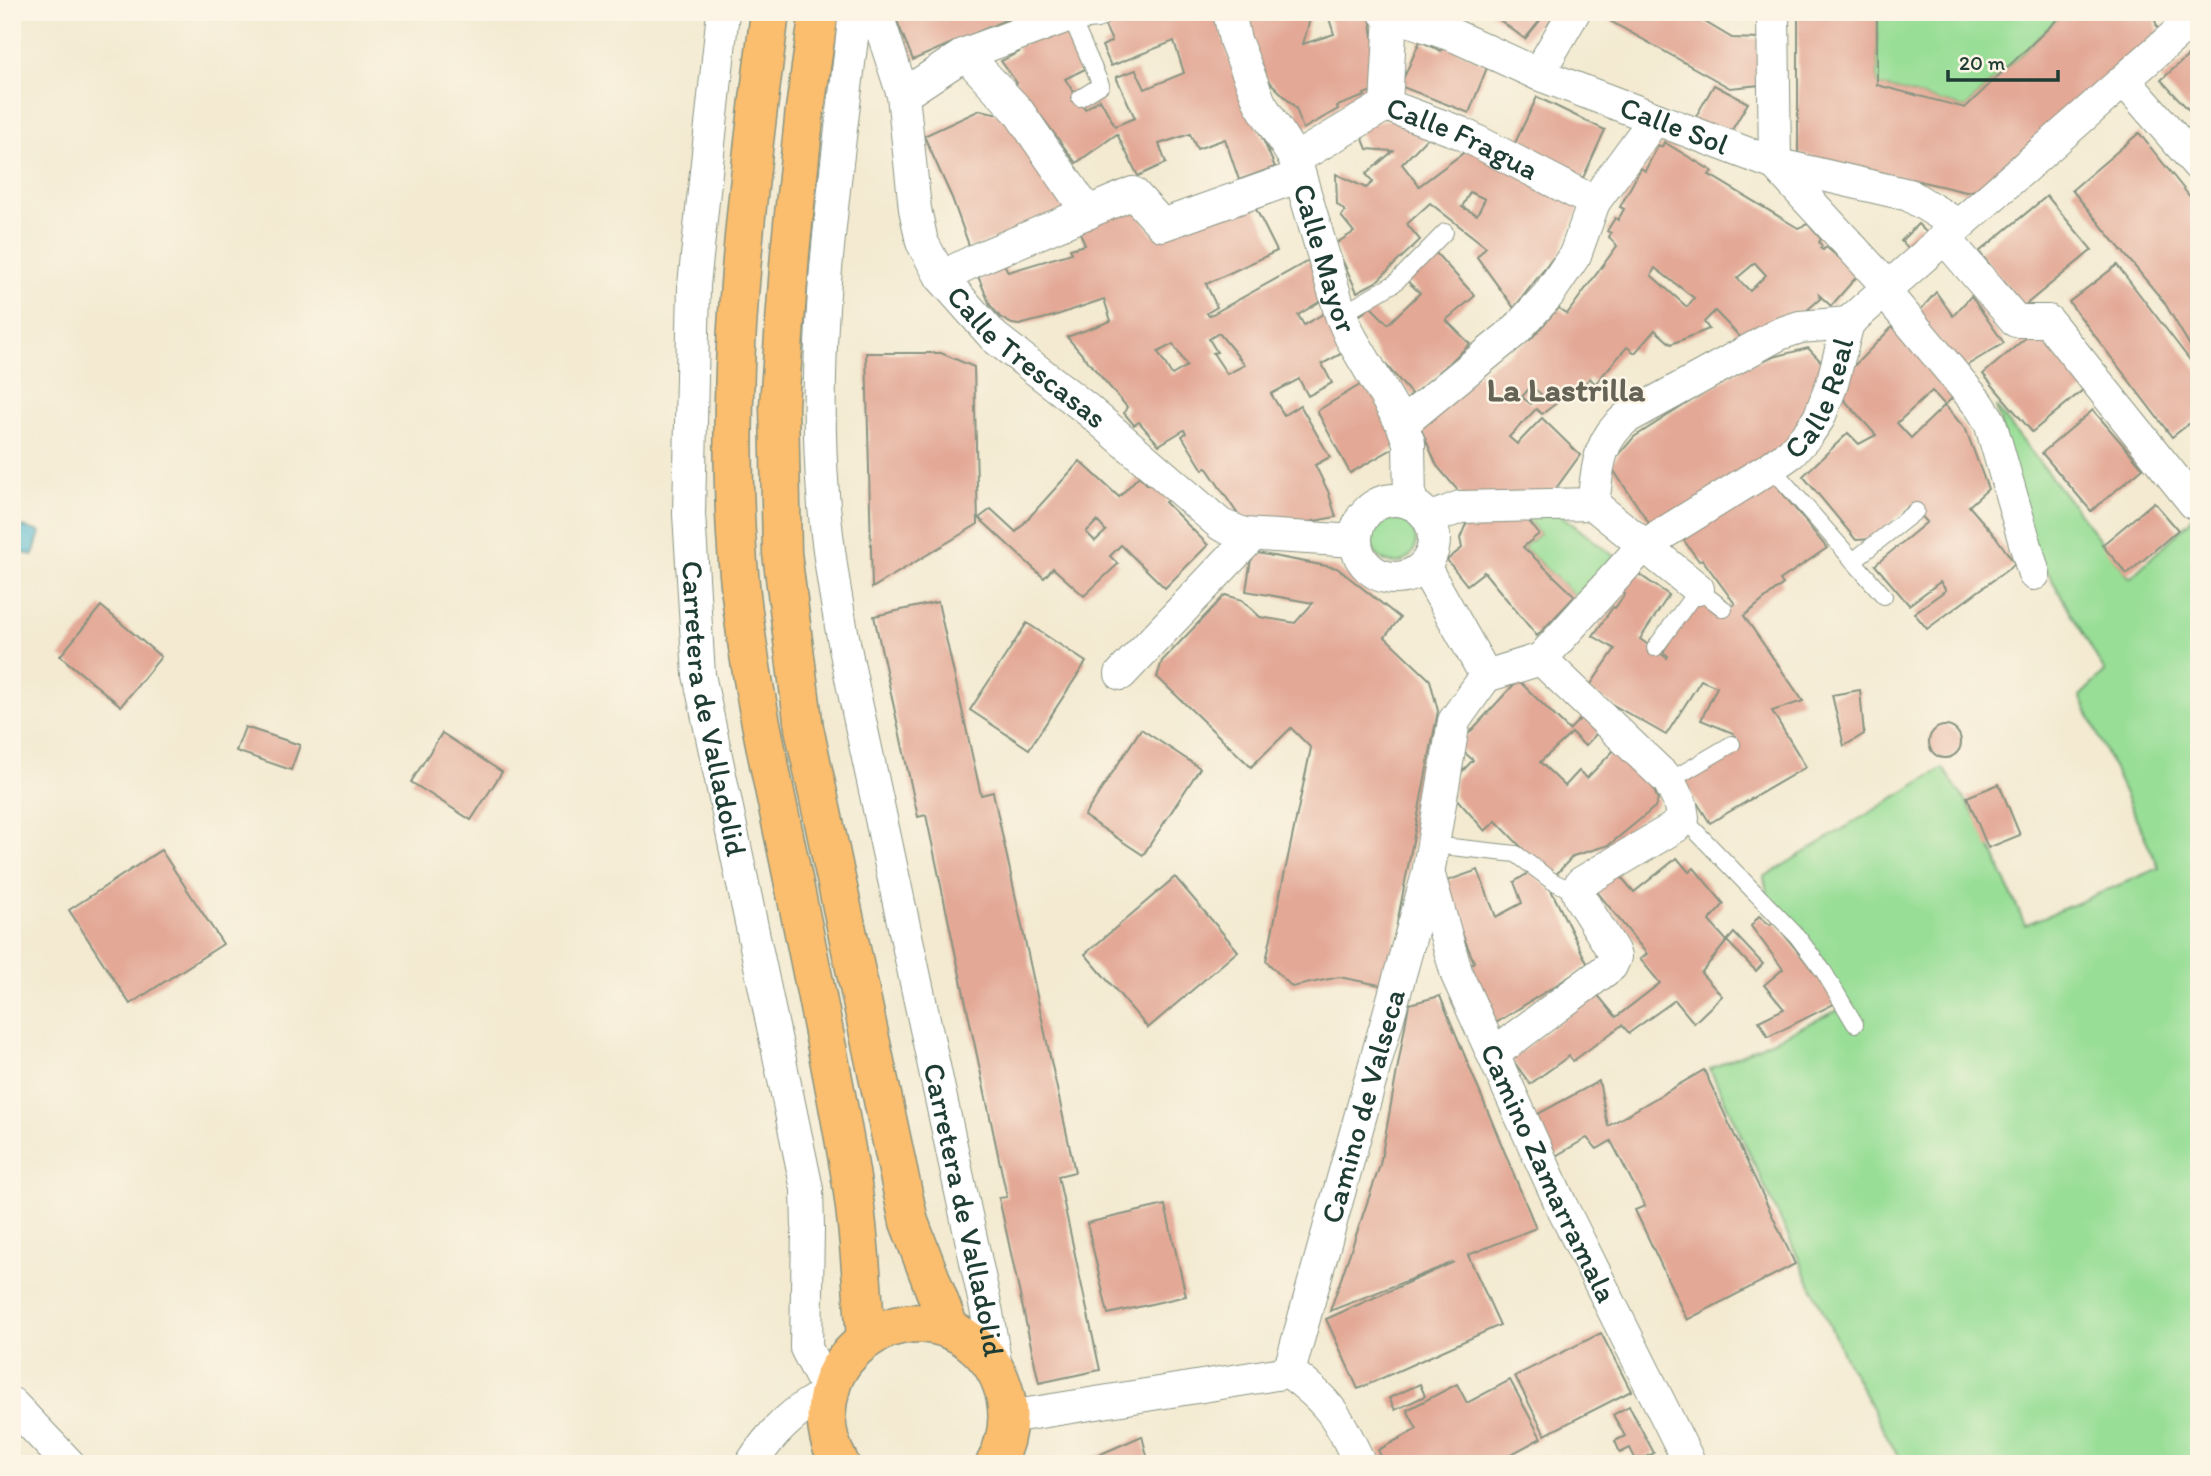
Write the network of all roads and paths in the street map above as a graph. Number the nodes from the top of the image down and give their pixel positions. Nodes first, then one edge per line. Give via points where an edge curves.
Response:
1 (723, 12) edge
2 (770, 12) edge
3 (819, 12) edge
4 (855, 12) edge
5 (870, 12) edge
6 (1228, 12) edge
7 (1574, 12) edge
8 (1773, 12) edge
9 (1388, 13) edge
10 (1083, 14) edge
11 (2199, 14) edge
12 (965, 54) junction
13 (1538, 74) junction
14 (2124, 80) junction
15 (903, 95) junction
16 (1080, 97) dead end
17 (1386, 105) junction
18 (1654, 120) junction
19 (1775, 164) junction
20 (2199, 166) edge
21 (1298, 167) junction
22 (1594, 202) junction
23 (1088, 213) junction
24 (1951, 231) junction
25 (1445, 232) dead end
26 (941, 277) junction
27 (1886, 289) junction
28 (1341, 315) junction
29 (1848, 323) junction
30 (1402, 424) junction
31 (1771, 467) junction
32 (2193, 503) dead end
33 (1593, 504) junction
34 (1420, 511) junction
35 (1916, 511) dead end
36 (1253, 535) junction
37 (1356, 541) junction
38 (1643, 547) junction
39 (1853, 561) junction
40 (1424, 566) junction
41 (2034, 574) dead end
42 (1698, 589) junction
43 (1884, 596) dead end
44 (1724, 609) dead end
45 (1656, 648) dead end
46 (1541, 659) junction
47 (1121, 674) dead end
48 (1486, 676) junction
49 (1732, 744) dead end
50 (1669, 781) junction
51 (1683, 818) junction
52 (1431, 859) junction
53 (1577, 893) junction
54 (1855, 1024) dead end
55 (1493, 1054) junction
56 (950, 1330) junction
57 (866, 1340) junction
58 (1289, 1372) junction
59 (998, 1373) junction
60 (829, 1393) junction
61 (12, 1404) edge
62 (1006, 1446) edge
63 (69, 1464) edge
64 (751, 1464) edge
65 (840, 1464) edge
66 (1360, 1464) edge
67 (1690, 1464) edge

1 - 60 street, Carretera de Valladolid via 694,285 689,514 699,675 807,1189 806,1349
2 - 57 highway, Carretera de Valladolid via 739,288 732,444 738,564 757,700 850,1173
3 - 56 highway, Carretera de Valladolid via 790,253 779,405 782,553 804,728 909,1222
4 - 59 street, Carretera de Valladolid via 828,243 821,352 823,496 853,686
5 - 15 street, Calle Trescasas via 881,27
6 - 21 street, Calle Mayor via 1260,103
7 - 13 street
8 - 19 street
9 - 13 street, Calle Sol via 1455,36
9 - 17 street, Calle Sol
10 - 12 street
10 - 16 lane via 1101,85
11 - 14 street, Calle Real
12 - 15 street
12 - 23 street via 1018,111
13 - 18 street, Calle Sol
14 - 20 street
14 - 24 street, Calle Real
15 - 26 street, Calle Trescasas via 915,209 922,242
17 - 21 street, Calle Fragua
17 - 22 street, Calle Fragua via 1468,136
18 - 19 street, Calle Sol
18 - 22 street
19 - 24 street, Calle Sol via 1909,195
19 - 27 street
21 - 23 street, Calle Fragua via 1162,225 1133,193
21 - 28 street, Calle Mayor
22 - 30 street via 1575,255 1548,295 1514,331
23 - 26 street
24 - 27 street, Calle Real
24 - 32 street, Calle Sol via 2016,321 2048,321
25 - 28 lane via 1395,283
26 - 36 street, Calle Trescasas via 995,337 1088,410 1206,514 1234,531
27 - 29 street, Calle Real
27 - 41 street via 1990,422
28 - 30 street, Calle Mayor
29 - 31 street, Calle Real via 1819,418 1791,453
29 - 33 street via 1800,327 1779,334 1626,418 1602,446
30 - 34 street, Calle Mayor
31 - 38 street, Calle Real
31 - 39 lane
33 - 34 street
33 - 38 street
34 - 37 street via 1385,501 1364,515
34 - 40 street via 1434,531 1431,556
35 - 39 lane
36 - 37 street, Calle Trescasas
36 - 47 street
37 - 40 street via 1366,564 1388,578 1401,578
38 - 42 street
38 - 46 street, Calle Real
39 - 43 lane
40 - 48 street
42 - 44 lane
42 - 45 lane
46 - 48 street
46 - 50 street
48 - 52 street, Camino de Valseca via 1454,721
49 - 50 lane
50 - 51 street
51 - 53 street via 1586,878
51 - 54 lane via 1797,936
52 - 53 lane via 1516,854
52 - 55 street, Camino Zamarramala via 1457,975
52 - 58 street, Camino de Valseca
53 - 55 street via 1610,943 1615,957 1611,966
55 - 67 street, Camino Zamarramala via 1562,1207
56 - 57 highway via 907,1325
56 - 59 highway via 976,1346
57 - 60 highway via 843,1363
58 - 62 street via 1117,1400
58 - 66 street via 1332,1410
59 - 62 highway via 1006,1394
60 - 64 street via 796,1413
60 - 65 highway via 828,1434
61 - 63 street

